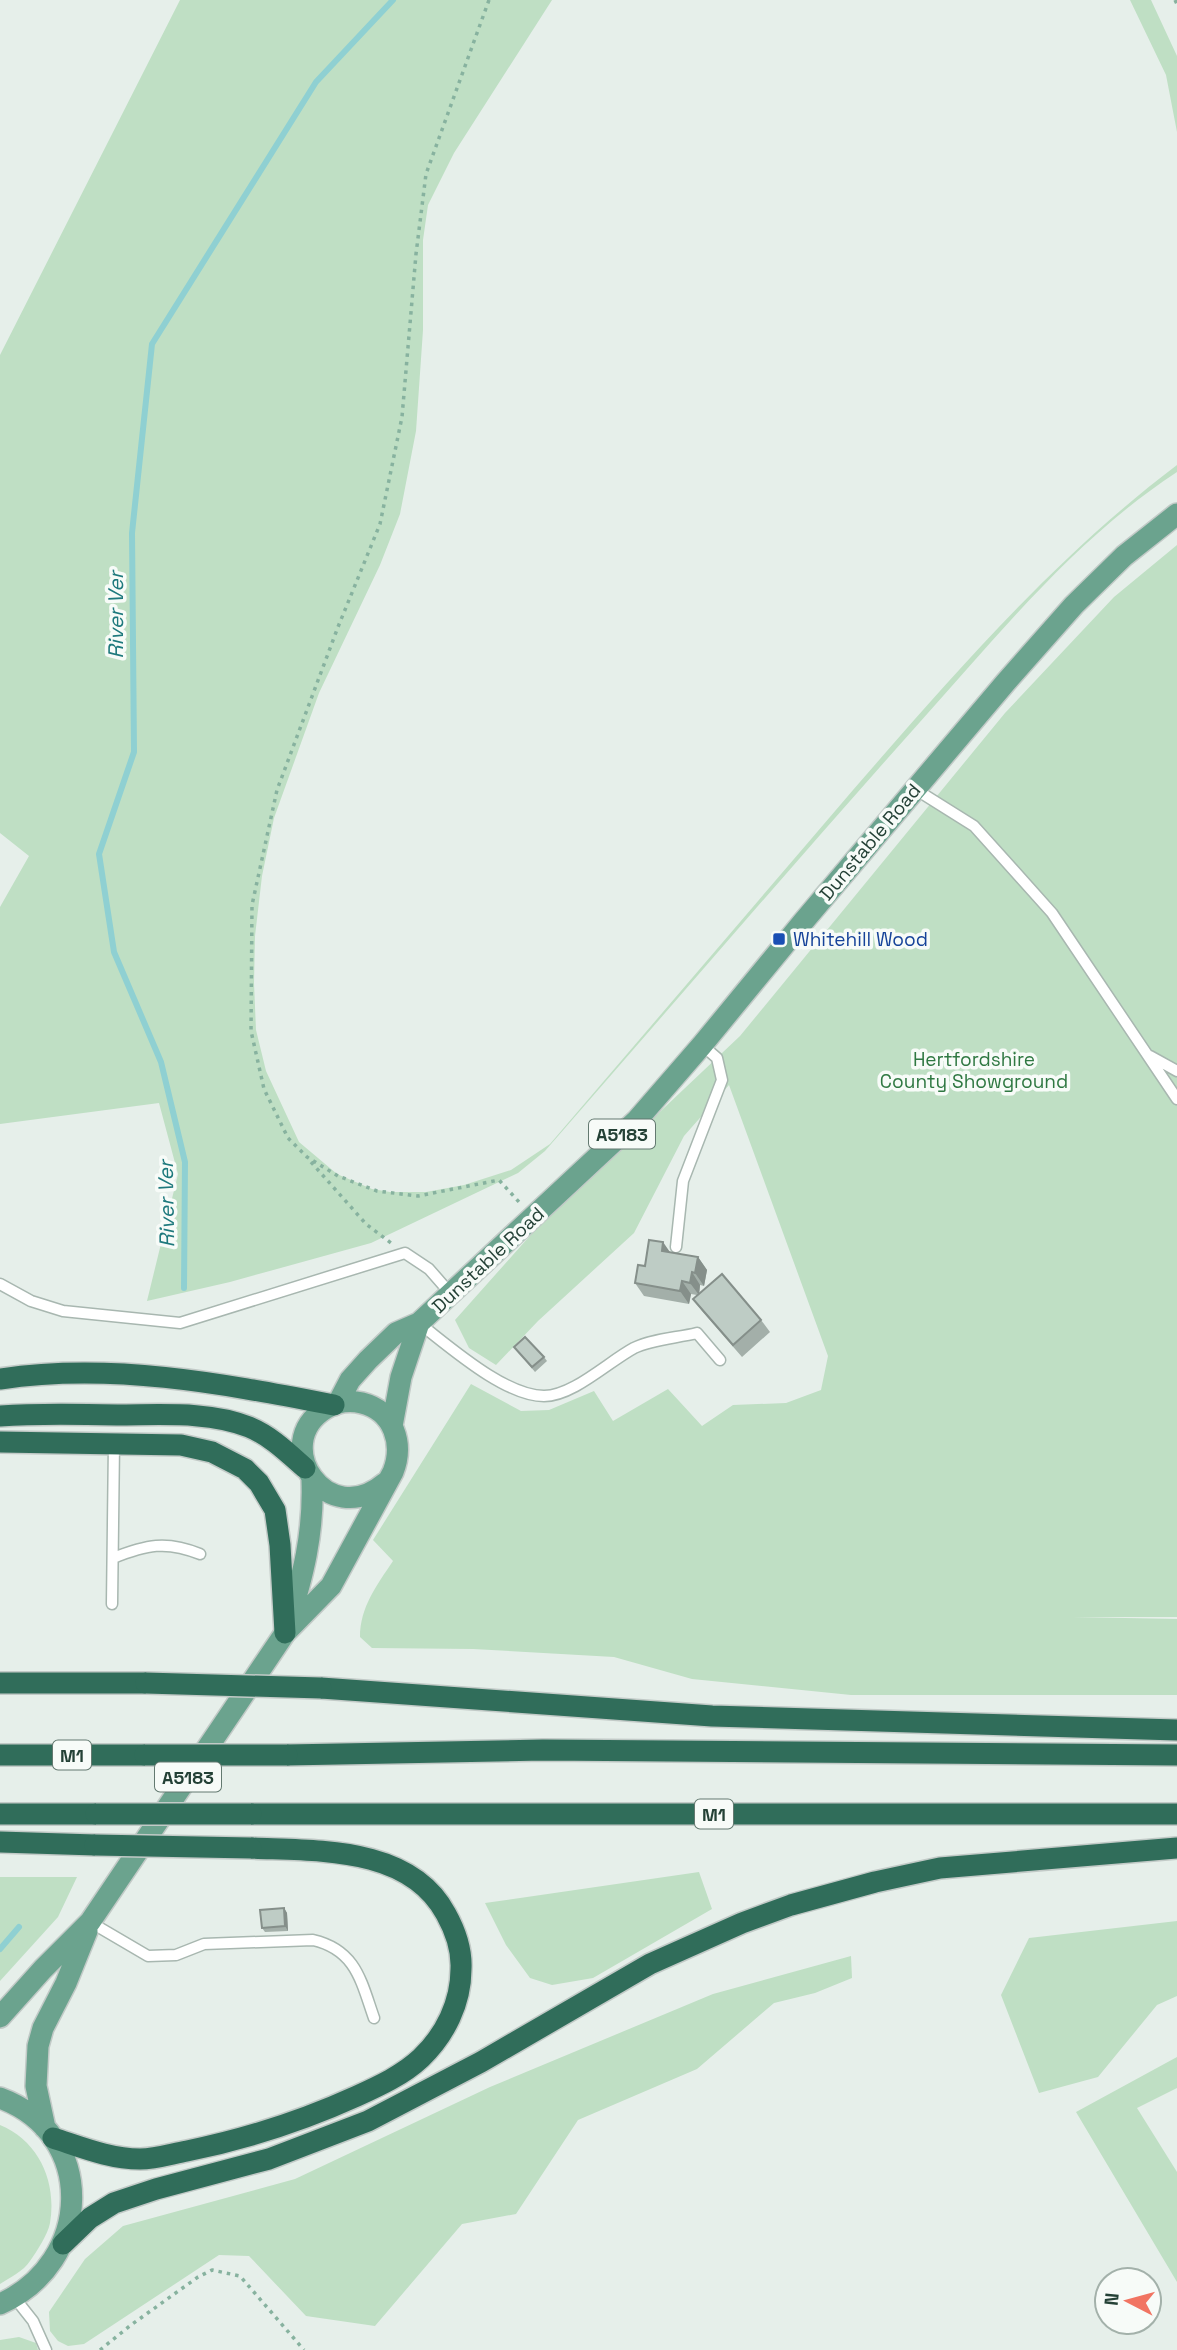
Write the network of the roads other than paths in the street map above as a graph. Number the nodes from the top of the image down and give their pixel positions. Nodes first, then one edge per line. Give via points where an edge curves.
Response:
1 (1177, 514) edge
2 (915, 789) junction
3 (702, 1045) junction
4 (1148, 1056) junction
5 (1177, 1071) edge
6 (1177, 1100) edge
7 (676, 1247) dead end
8 (0, 1284) edge
9 (450, 1293) junction
10 (419, 1323) junction
11 (720, 1360) dead end
12 (0, 1379) edge
13 (336, 1404) junction
14 (0, 1416) edge
15 (392, 1426) junction
16 (0, 1442) edge
17 (114, 1442) junction
18 (309, 1474) junction
19 (385, 1483) junction
20 (200, 1554) dead end
21 (113, 1558) junction
22 (112, 1604) dead end
23 (285, 1633) junction
24 (0, 1684) edge
25 (1177, 1730) edge
26 (0, 1755) edge
27 (1177, 1755) edge
28 (0, 1814) edge
29 (1177, 1814) edge
30 (0, 1842) edge
31 (1177, 1848) edge
32 (90, 1922) junction
33 (0, 2017) edge
34 (374, 2018) dead end
35 (0, 2098) edge
36 (49, 2133) junction
37 (63, 2244) junction
38 (7, 2300) edge
39 (47, 2350) edge

1 - 2 main road, Dunstable Road / A5183 via 1074,604
2 - 3 main road, Dunstable Road / A5183
2 - 4 lane via 974,826 1052,913
3 - 7 lane via 717,1058 722,1080 682,1181
3 - 9 main road, Dunstable Road / A5183 via 637,1120
4 - 5 lane
4 - 6 lane
8 - 9 lane via 63,1311 180,1323 405,1253 429,1269
9 - 10 main road, Dunstable Road / A5183
10 - 11 lane via 474,1366 531,1395 565,1391 636,1347 697,1333
10 - 13 main road, Dunstable Road / A5183 via 396,1333 377,1351 349,1380
10 - 15 main road, Dunstable Road / A5183 via 401,1377
12 - 13 highway via 82,1373 153,1375
13 - 15 main road via 371,1406
13 - 18 main road via 308,1426 302,1455
14 - 18 highway via 216,1418 268,1437
15 - 19 main road via 398,1454
16 - 17 highway
17 - 21 lane
17 - 23 highway via 202,1448 245,1469 259,1483 278,1525
18 - 19 main road via 329,1494 349,1498 366,1496
18 - 23 main road, A5183 via 313,1512 309,1545
19 - 23 main road, A5183 via 331,1586
20 - 21 lane via 161,1545
21 - 22 lane
23 - 32 main road, A5183
24 - 25 highway, bridge via 321,1688 712,1716
26 - 27 highway, M1, bridge via 543,1750
28 - 29 highway, M1, bridge
30 - 36 highway, bridge via 251,1848 368,1858 410,1875 424,1886 443,1908 460,1950 458,1996 439,2038 409,2068 371,2090 295,2122 223,2144 141,2159 102,2154
31 - 37 highway via 940,1868 791,1905 650,1964 377,2117 287,2153 114,2203
32 - 33 main road, A5183
32 - 34 lane via 148,1956 176,1955 204,1944 313,1940 330,1944 345,1954
32 - 36 main road, A5183 via 38,2046 36,2086
35 - 36 main road
36 - 37 main road via 71,2182 72,2210
37 - 38 main road via 40,2278
38 - 39 lane via 33,2321

